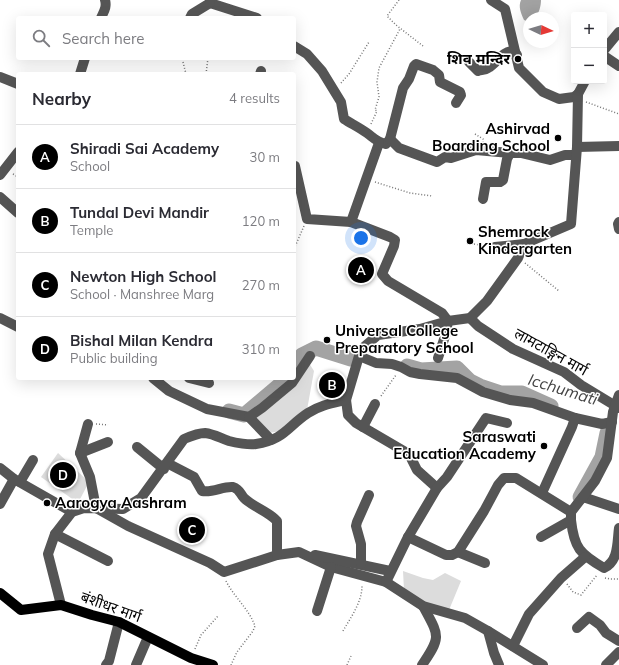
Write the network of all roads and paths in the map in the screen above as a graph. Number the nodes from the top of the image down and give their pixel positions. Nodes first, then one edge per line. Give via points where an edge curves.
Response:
1 (105, 0) edge
2 (399, 0) edge
3 (491, 0) edge
4 (210, 1) edge
5 (102, 16) edge
6 (191, 16) edge
7 (251, 16) edge
8 (400, 29) junction
9 (619, 32) edge
10 (369, 42) dead end
11 (423, 46) dead end
12 (296, 47) edge
13 (606, 48) edge
14 (516, 53) junction
15 (607, 58) edge
16 (84, 60) edge
17 (208, 60) edge
18 (183, 62) dead end
19 (469, 62) dead end
20 (619, 66) edge
21 (81, 72) edge
22 (186, 72) edge
23 (206, 72) edge
24 (0, 77) edge
25 (16, 83) edge
26 (583, 84) edge
27 (335, 91) junction
28 (578, 94) junction
29 (456, 103) dead end
30 (619, 114) edge
31 (367, 133) junction
32 (390, 139) junction
33 (379, 143) junction
34 (619, 146) edge
35 (576, 151) junction
36 (510, 153) junction
37 (16, 155) edge
38 (296, 170) edge
39 (0, 175) edge
40 (367, 179) junction
41 (432, 196) dead end
42 (0, 197) edge
43 (483, 199) dead end
44 (16, 211) edge
45 (308, 219) junction
46 (351, 222) junction
47 (619, 222) edge
48 (619, 229) edge
49 (474, 244) dead end
50 (524, 244) junction
51 (296, 245) edge
52 (495, 247) joint
53 (518, 258) junction
54 (559, 291) dead end
55 (0, 318) edge
56 (470, 318) junction
57 (448, 321) junction
58 (16, 326) edge
59 (310, 356) dead end
60 (359, 356) junction
61 (438, 358) dead end
62 (402, 367) junction
63 (296, 377) edge
64 (155, 380) edge
65 (197, 380) edge
66 (294, 380) edge
67 (210, 383) dead end
68 (619, 395) edge
69 (346, 400) junction
70 (375, 404) joint
71 (617, 408) edge
72 (249, 417) junction
73 (575, 418) junction
74 (612, 422) junction
75 (507, 423) dead end
76 (88, 424) dead end
77 (363, 427) junction
78 (271, 440) junction
79 (108, 442) dead end
80 (137, 447) dead end
81 (80, 453) junction
82 (33, 460) dead end
83 (165, 466) junction
84 (0, 468) edge
85 (17, 480) junction
86 (437, 488) junction
87 (542, 493) junction
88 (369, 495) dead end
89 (583, 497) junction
90 (0, 504) edge
91 (96, 508) junction
92 (619, 509) edge
93 (72, 512) junction
94 (571, 516) junction
95 (619, 528) edge
96 (55, 534) junction
97 (408, 537) junction
98 (542, 537) dead end
99 (299, 552) junction
100 (458, 552) junction
101 (277, 555) junction
102 (585, 557) junction
103 (617, 557) edge
104 (108, 561) dead end
105 (485, 563) dead end
106 (360, 564) junction
107 (331, 568) junction
108 (390, 571) junction
109 (224, 572) junction
110 (598, 574) dead end
111 (603, 577) dead end
112 (561, 578) junction
113 (619, 579) edge
114 (361, 582) dead end
115 (386, 582) junction
116 (0, 593) edge
117 (61, 605) junction
118 (423, 606) junction
119 (316, 611) dead end
120 (218, 616) dead end
121 (118, 622) junction
122 (576, 628) dead end
123 (343, 631) dead end
124 (488, 631) junction
125 (148, 637) junction
126 (619, 641) edge
127 (513, 646) junction
128 (619, 652) edge
129 (352, 656) dead end
130 (191, 658) junction
131 (106, 665) edge
132 (136, 665) edge
133 (213, 665) edge
134 (231, 665) edge
135 (347, 665) edge
136 (422, 665) edge
137 (499, 665) edge
138 (543, 665) edge
139 (606, 665) edge

1 - 5 street via 107,5
2 - 8 path via 387,16
3 - 14 street via 505,9
4 - 6 street
4 - 7 street
8 - 11 path
8 - 31 path via 379,68 376,82 379,97
9 - 13 street
10 - 27 path via 350,74
12 - 27 street via 307,54
14 - 19 street via 510,51 488,68 478,71
14 - 28 street via 519,68 543,92 559,99
15 - 20 street
16 - 21 street
17 - 23 path
18 - 22 path
24 - 25 street
26 - 28 street
27 - 31 street via 341,102 344,119
28 - 30 path via 579,100
28 - 35 street
29 - 32 street via 460,92 440,82 439,75 433,70 416,64 402,88
31 - 33 street
32 - 33 street via 386,144
32 - 36 street via 399,148 437,162 445,157 451,158 476,150
33 - 40 street
34 - 35 street
35 - 36 street via 550,160
35 - 50 street via 571,224
36 - 43 street via 503,180 486,182
37 - 39 street
38 - 45 street
40 - 41 path via 410,193
40 - 46 street
42 - 44 street
45 - 46 street
45 - 51 path
46 - 57 street via 395,240 382,274 388,281 442,313
47 - 48 street
49 - 52 path
50 - 52 street
50 - 53 street
53 - 54 path
53 - 56 street via 487,301
55 - 58 street
56 - 57 street
56 - 71 street, लामटाङ्गिन मार्ग via 513,349 564,372
57 - 60 street via 420,329 378,335 365,346
57 - 61 street
59 - 63 street
60 - 62 street via 376,363
60 - 69 street
62 - 70 path
62 - 73 street via 420,374 457,378 483,392 510,400 533,403
64 - 72 street via 169,391 207,409
65 - 67 street
66 - 72 street
68 - 71 street
69 - 77 street via 348,415
69 - 78 street via 314,409 282,435
70 - 77 street
71 - 74 street via 613,412
72 - 78 street
73 - 74 street via 602,424
73 - 87 street
74 - 89 street via 607,458
75 - 86 street via 486,418 447,478
76 - 81 street
77 - 86 street via 410,454 418,470
78 - 83 street via 255,444 230,441 213,434 196,434 184,438
79 - 81 street
80 - 83 street
81 - 91 street via 90,477
82 - 85 street
83 - 91 street via 142,498 123,509
83 - 101 street via 194,477 202,491 234,487 243,497 273,517 277,521
84 - 85 street
85 - 90 street
85 - 93 street
86 - 97 street
87 - 94 street
87 - 100 street via 516,478 504,478
88 - 106 street via 356,526 361,544
89 - 92 street
89 - 94 street
91 - 93 street
91 - 109 street
93 - 96 street
94 - 98 street
94 - 102 street via 573,538
95 - 103 street
96 - 104 street
96 - 117 street via 48,554
97 - 100 street via 446,555
97 - 108 street
99 - 101 street
99 - 106 street
99 - 107 street
100 - 105 street
101 - 109 street
102 - 103 street via 604,568
102 - 112 street
106 - 108 street
107 - 115 street
107 - 119 street
108 - 115 street
109 - 134 path via 226,582 255,626
110 - 112 path via 581,595 573,592
111 - 113 path
112 - 127 street via 529,614
114 - 123 path via 362,593
115 - 118 street
116 - 117 main road, बंशीधर मार्ग via 20,610
117 - 121 main road, बंशीधर मार्ग
118 - 124 street via 465,618
118 - 136 street via 437,638
120 - 130 path via 201,635
121 - 125 main road, बंशीधर मार्ग
121 - 131 street
122 - 126 street via 589,617
124 - 127 street
124 - 137 street
125 - 130 main road, बंशीधर मार्ग
125 - 132 street
127 - 138 street
128 - 139 street
129 - 135 path
130 - 133 main road, बंशीधर मार्ग

